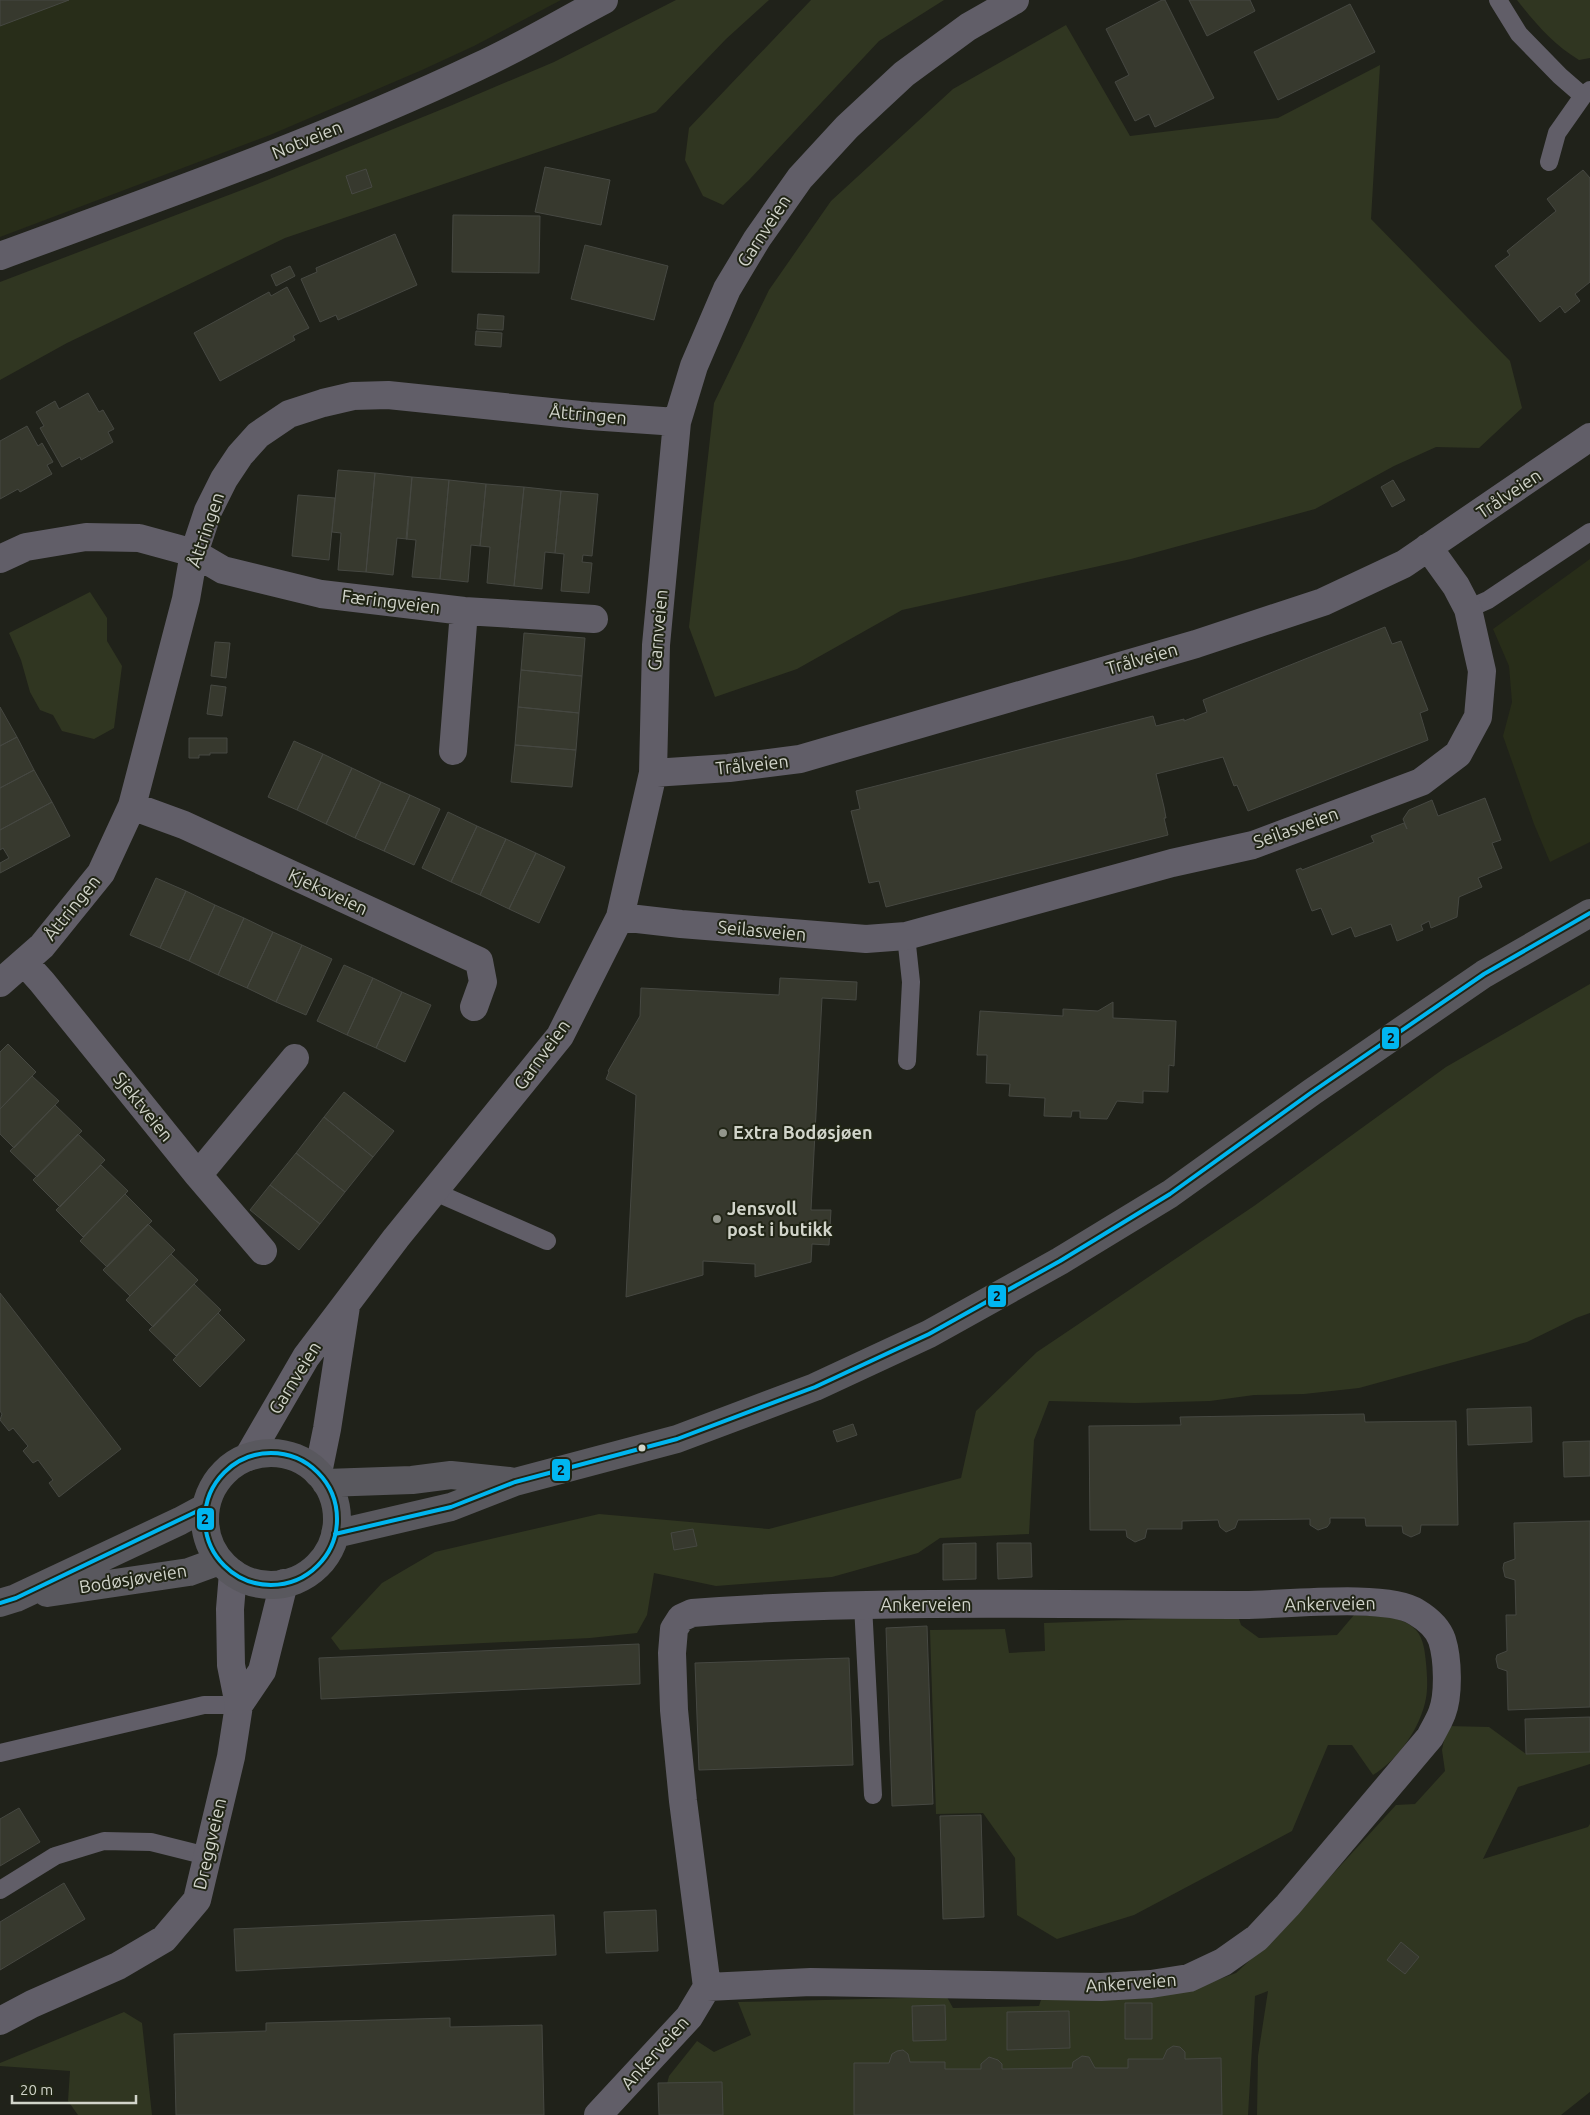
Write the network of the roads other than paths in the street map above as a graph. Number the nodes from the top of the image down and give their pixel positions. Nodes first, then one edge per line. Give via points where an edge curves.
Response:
1 (604, 0) edge
2 (1015, 0) edge
3 (1498, 0) edge
4 (1586, 93) edge
5 (1549, 162) dead end
6 (0, 256) edge
7 (677, 422) junction
8 (1590, 437) edge
9 (1590, 532) edge
10 (1428, 548) junction
11 (194, 553) junction
12 (0, 559) edge
13 (1468, 609) junction
14 (464, 611) junction
15 (594, 619) dead end
16 (453, 751) dead end
17 (653, 772) junction
18 (132, 806) junction
19 (1590, 914) edge
20 (620, 917) junction
21 (906, 936) junction
22 (24, 962) junction
23 (0, 983) edge
24 (474, 1007) dead end
25 (295, 1058) dead end
26 (907, 1061) dead end
27 (198, 1175) junction
28 (435, 1192) junction
29 (547, 1241) dead end
30 (263, 1251) dead end
31 (347, 1302) junction
32 (248, 1457) junction
33 (322, 1478) junction
34 (515, 1482) junction
35 (206, 1507) junction
36 (335, 1534) junction
37 (226, 1567) junction
38 (284, 1584) junction
39 (8, 1600) edge
40 (863, 1605) junction
41 (239, 1705) junction
42 (0, 1753) edge
43 (873, 1795) dead end
44 (207, 1856) junction
45 (0, 1890) edge
46 (707, 1986) junction
47 (0, 2021) edge
48 (598, 2115) edge

1 - 6 street, Notveien via 478,67 350,123 194,185
2 - 7 street, Garnveien via 968,27 904,74 847,127 800,178 757,239 728,289 694,366
3 - 4 lane via 1519,34 1560,76
4 - 5 lane via 1558,133
7 - 11 street, Åttringen via 388,395 353,396 323,403 289,414 258,435 240,455 208,511
7 - 17 street, Garnveien via 656,645
8 - 10 street, Trålveien
9 - 13 lane via 1488,600
10 - 13 street, Seilasveien via 1456,586
10 - 17 street, Trålveien via 1404,564 1322,602 1196,644 800,759 728,768
11 - 12 street, Færingveien via 139,538 86,537 26,548
11 - 14 street, Færingveien via 223,570 321,594
11 - 18 street, Åttringen via 186,599
13 - 21 street, Seilasveien via 1482,671 1478,717 1458,754 1421,782 1253,845 1172,863
14 - 15 street, Færingveien
14 - 16 street
17 - 20 street, Garnveien
18 - 22 street, Åttringen via 101,873 42,946
18 - 24 street, Kjeksveien via 184,825 479,961 484,982
19 - 34 street via 1484,974 1170,1194 1060,1262 929,1334 815,1387 677,1439
20 - 21 street, Seilasveien via 866,940
20 - 28 street, Garnveien via 560,1036
21 - 26 lane via 912,982
22 - 23 street, Åttringen
22 - 27 street, Sjektveien
25 - 27 street
27 - 30 street, Sjektveien
28 - 29 lane
28 - 31 street, Garnveien
31 - 32 street, Garnveien via 306,1357
31 - 33 street, Garnveien
32 - 33 street via 266,1453 285,1454 303,1461
32 - 35 street via 228,1468 214,1486
33 - 34 street via 412,1480 450,1476
33 - 36 street via 334,1499
34 - 36 street via 451,1507
35 - 37 street via 205,1526 210,1544
35 - 39 street, Bodøsjøveien
36 - 38 street via 328,1552 317,1566
37 - 38 street via 249,1581 266,1585
37 - 39 street, Bodøsjøveien
37 - 41 street, Dreggveien via 231,1665
38 - 41 street, Dreggveien via 262,1671
40 - 43 lane
40 - 46 street, Ankerveien via 692,1613 681,1618 674,1628 674,1710
40 - 46 street, Ankerveien via 1388,1603 1414,1610 1430,1622 1442,1639 1446,1686 1442,1712 1430,1736 1258,1938 1223,1962 1189,1978 1151,1984 1101,1986 811,1982
41 - 42 lane via 204,1705
41 - 44 street, Dreggveien via 231,1757
44 - 45 lane via 151,1842 104,1841 55,1856
44 - 47 street, Dreggveien via 197,1900 164,1940 118,1966
46 - 48 street, Ankerveien via 689,2017

